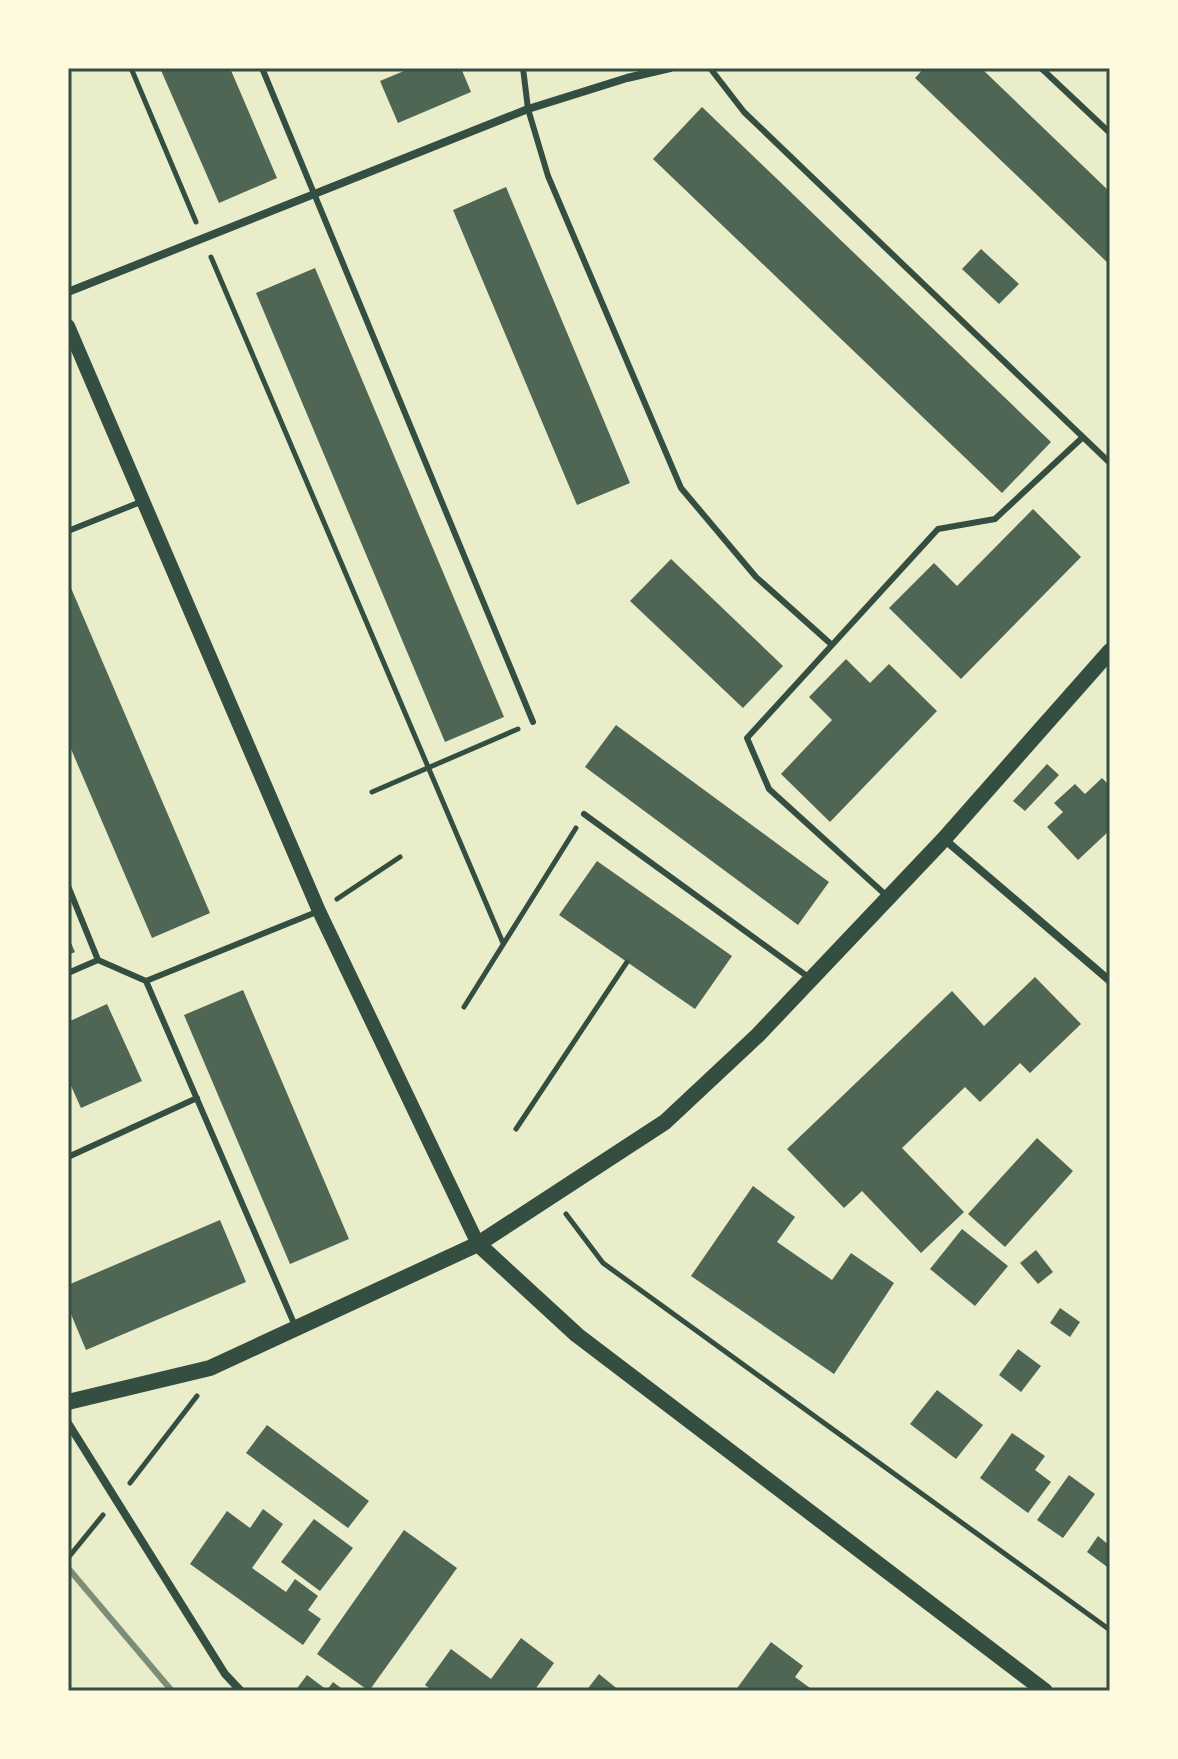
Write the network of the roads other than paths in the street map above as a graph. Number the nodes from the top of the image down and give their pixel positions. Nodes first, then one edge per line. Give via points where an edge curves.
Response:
1 (262, 68) edge
2 (523, 68) edge
3 (670, 68) edge
4 (710, 68) edge
5 (1041, 68) edge
6 (528, 109) junction
7 (1110, 133) edge
8 (314, 194) junction
9 (68, 292) edge
10 (68, 326) edge
11 (1083, 437) junction
12 (1110, 463) edge
13 (143, 501) junction
14 (68, 531) edge
15 (832, 645) junction
16 (1110, 651) edge
17 (533, 722) road end
18 (584, 814) road end
19 (944, 839) junction
20 (68, 886) edge
21 (888, 898) junction
22 (319, 911) junction
23 (98, 960) junction
24 (68, 973) edge
25 (811, 979) junction
26 (146, 981) junction
27 (1110, 981) edge
28 (197, 1098) junction
29 (68, 1157) edge
30 (478, 1244) junction
31 (296, 1328) junction
32 (68, 1402) edge
33 (68, 1423) edge
34 (241, 1691) edge
35 (1045, 1691) edge

1 - 8 lane
2 - 6 lane
3 - 6 street
4 - 11 lane via 744,112
5 - 7 lane
6 - 8 street
6 - 15 lane via 548,176 681,488 756,577
8 - 9 street
8 - 17 lane
10 - 13 street
11 - 12 lane
11 - 15 lane via 995,519 938,529
13 - 14 lane
13 - 22 street
15 - 21 lane via 747,738 769,789
16 - 19 main road
18 - 25 lane
19 - 21 main road
19 - 27 street
20 - 23 lane
21 - 25 main road
22 - 26 lane
22 - 30 street
23 - 24 lane
23 - 26 lane
25 - 30 main road via 665,1122
26 - 28 lane
28 - 29 lane
28 - 31 lane
30 - 31 main road
30 - 35 main road via 577,1335
31 - 32 main road via 210,1368
33 - 34 street via 225,1674

